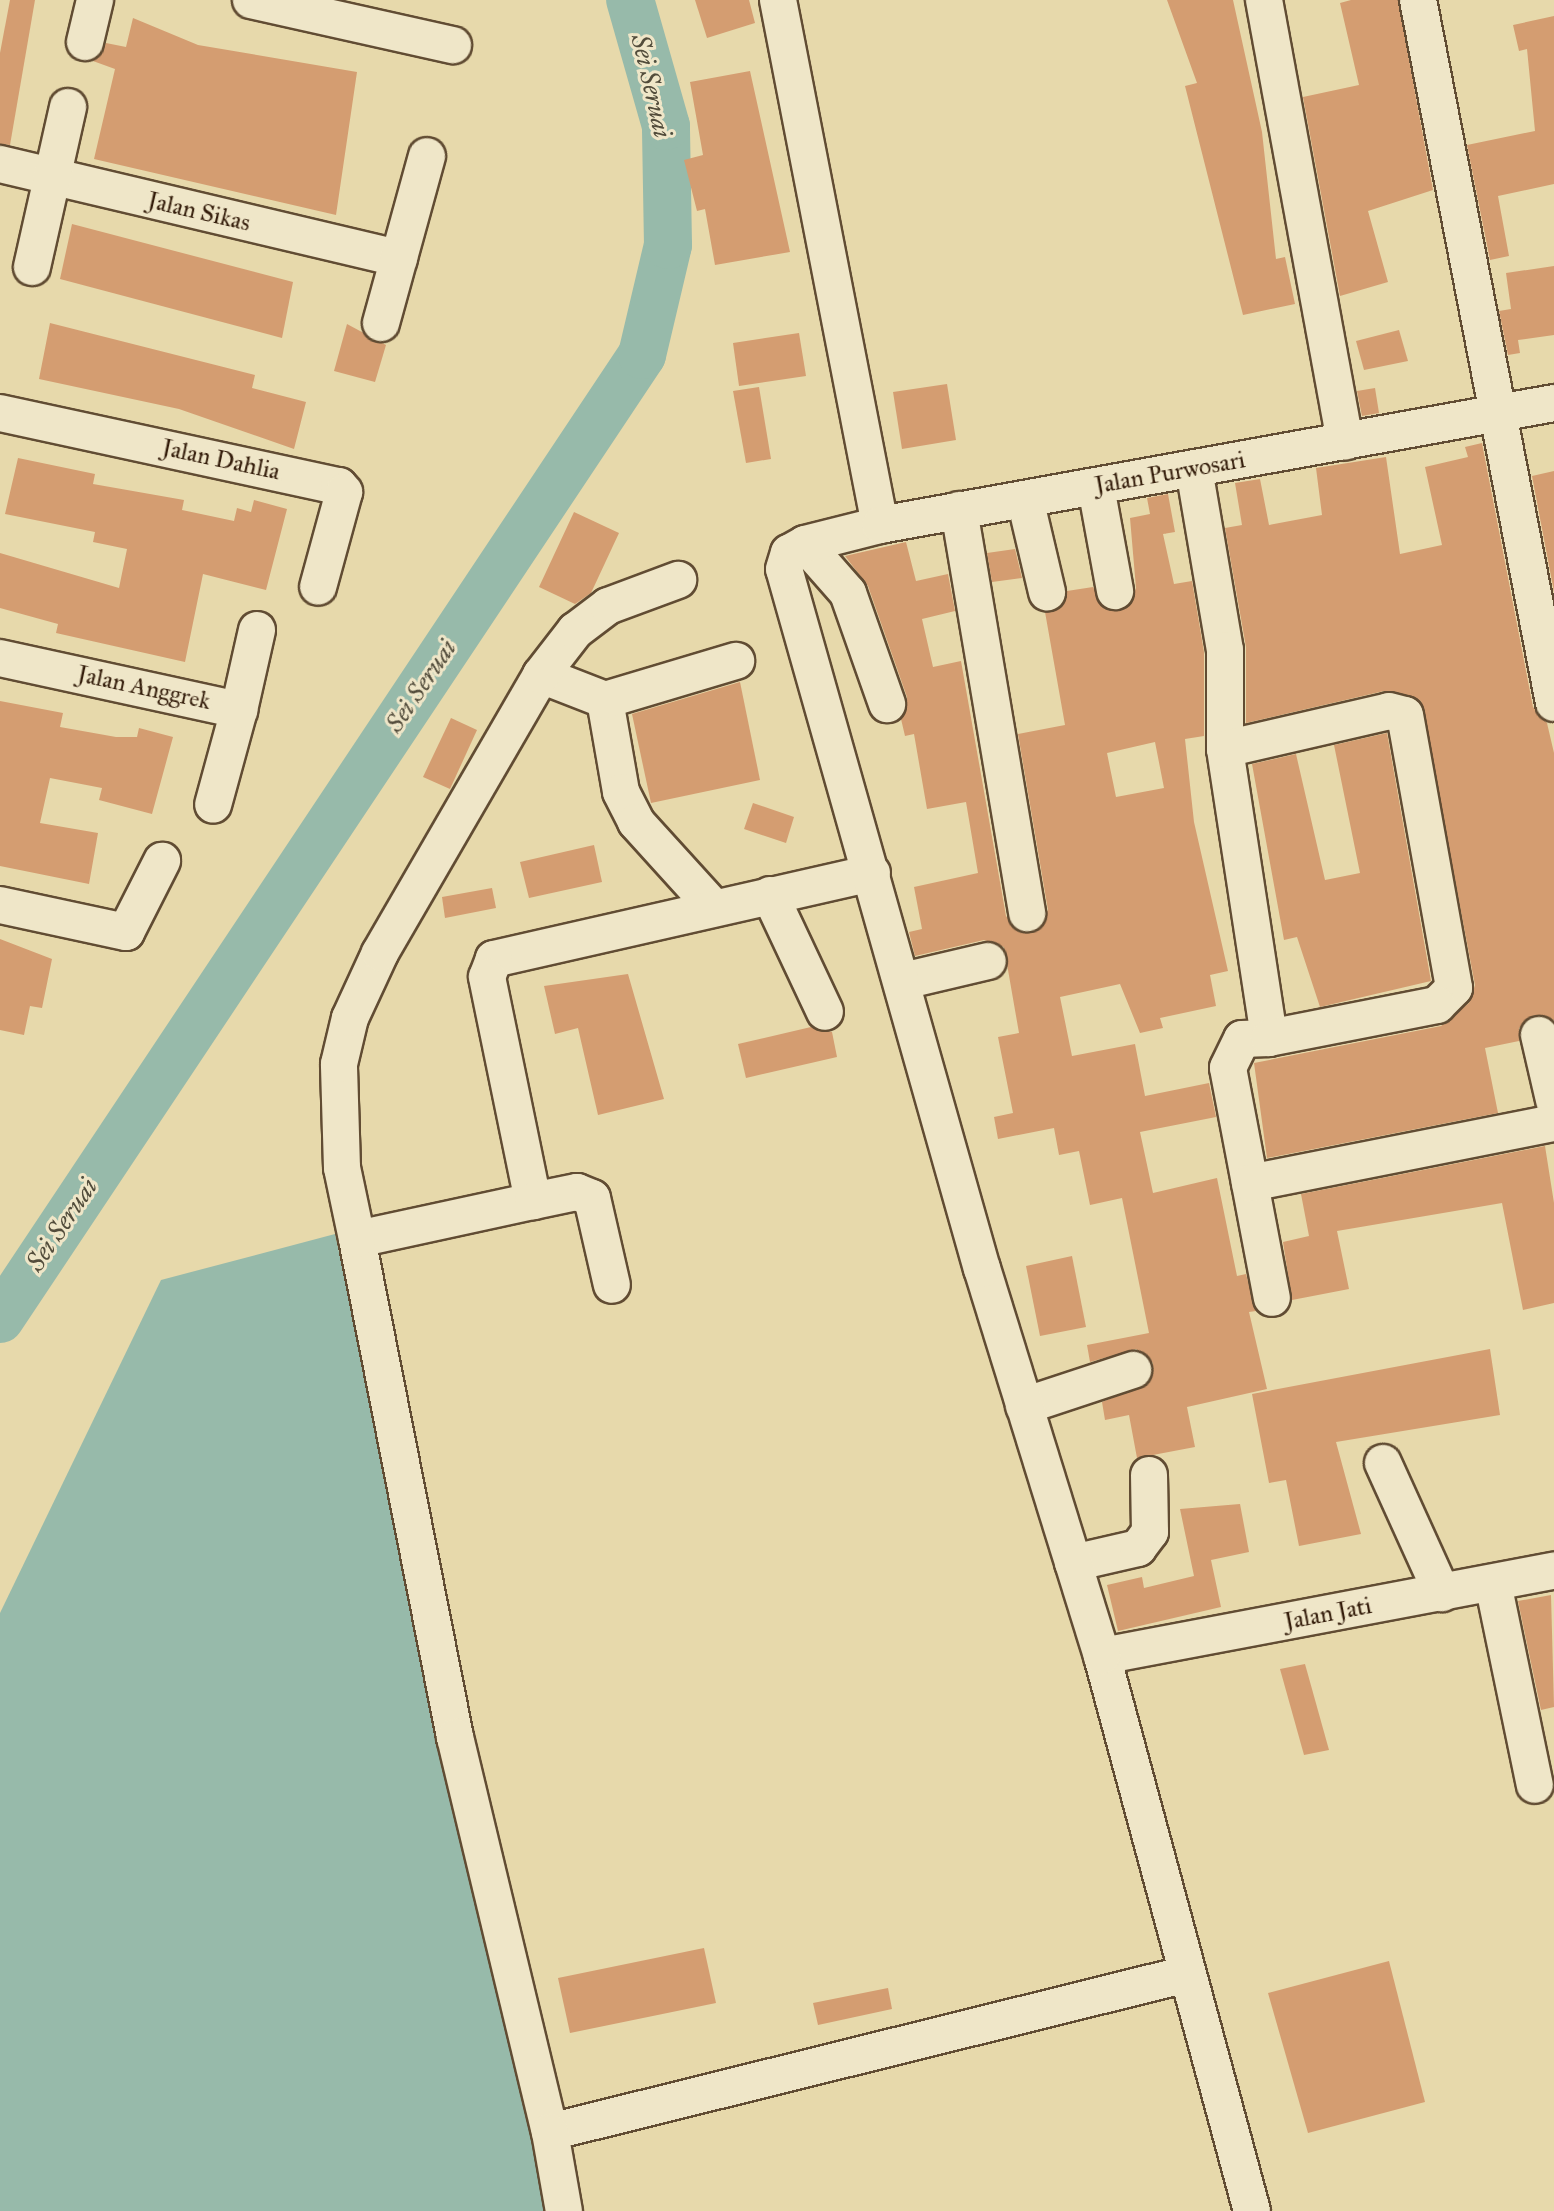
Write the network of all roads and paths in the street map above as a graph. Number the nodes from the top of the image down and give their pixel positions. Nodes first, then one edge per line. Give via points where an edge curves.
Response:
1 (95, 0) edge
2 (251, 0) edge
3 (778, 0) edge
4 (1264, 0) edge
5 (1418, 0) edge
6 (85, 42) dead end
7 (453, 45) dead end
8 (68, 107) dead end
9 (427, 156) dead end
10 (0, 164) edge
11 (51, 176) junction
12 (399, 258) junction
13 (32, 267) dead end
14 (381, 323) dead end
15 (1554, 403) edge
16 (0, 413) edge
17 (1496, 415) junction
18 (1345, 442) junction
19 (1194, 469) junction
20 (1096, 487) junction
21 (1025, 499) junction
22 (959, 510) junction
23 (880, 525) junction
24 (797, 548) junction
25 (678, 580) dead end
26 (318, 587) dead end
27 (1115, 591) dead end
28 (1047, 592) dead end
29 (257, 630) dead end
30 (0, 658) edge
31 (736, 661) dead end
32 (541, 675) junction
33 (605, 700) junction
34 (1554, 703) edge
35 (887, 704) dead end
36 (239, 710) junction
37 (1225, 749) junction
38 (213, 805) dead end
39 (162, 861) dead end
40 (872, 873) junction
41 (770, 895) junction
42 (0, 905) edge
43 (714, 908) junction
44 (1027, 913) dead end
45 (988, 961) dead end
46 (903, 981) junction
47 (825, 1012) dead end
48 (1539, 1035) dead end
49 (1269, 1038) junction
50 (1554, 1100) edge
51 (1554, 1123) edge
52 (1250, 1183) junction
53 (533, 1201) junction
54 (357, 1239) junction
55 (612, 1285) dead end
56 (1272, 1298) dead end
57 (1133, 1370) dead end
58 (1024, 1406) junction
59 (1383, 1463) dead end
60 (1149, 1475) dead end
61 (1073, 1563) junction
62 (1554, 1571) edge
63 (1493, 1583) junction
64 (1442, 1593) junction
65 (1102, 1656) junction
66 (1535, 1785) dead end
67 (1187, 1974) junction
68 (550, 2132) junction
69 (564, 2211) edge
70 (1252, 2211) edge

1 - 6 street
2 - 7 street
3 - 23 street
4 - 18 street
5 - 17 street
8 - 11 street
9 - 12 street
10 - 11 street, Jalan Sikas
11 - 12 street, Jalan Sikas
11 - 13 street
12 - 14 street
15 - 17 street, Jalan Purwosari
16 - 26 street, Jalan Dahlia via 339,486 344,492
17 - 18 street, Jalan Purwosari
17 - 34 street
18 - 19 street, Jalan Purwosari
19 - 20 street, Jalan Purwosari
19 - 37 street via 1229,685
20 - 21 street, Jalan Purwosari
20 - 27 street
21 - 22 street, Jalan Purwosari
21 - 28 street
22 - 23 street, Jalan Purwosari
22 - 44 street
23 - 24 street, Jalan Purwosari
24 - 35 street via 848,593
24 - 40 street via 785,577
25 - 32 street via 592,615
29 - 36 street
30 - 36 street, Jalan Anggrek
31 - 33 street
32 - 33 street
32 - 54 street via 350,1018 339,1064 342,1168
33 - 43 street via 621,792 636,822
36 - 38 street, Jalan Anggrek
37 - 49 street
37 - 49 street via 1389,711 1405,715 1454,988 1437,1005
39 - 42 street via 126,932
40 - 41 street
40 - 46 street
41 - 43 street
41 - 47 street
43 - 53 street via 504,956 488,966
45 - 46 street
46 - 58 street
48 - 50 street
49 - 52 street via 1242,1039 1229,1059
51 - 52 street
52 - 56 street
53 - 54 street
53 - 55 street via 577,1192 592,1198
54 - 68 street via 455,1737
57 - 58 street
58 - 61 street
59 - 64 street
60 - 61 street via 1150,1532 1138,1548
61 - 65 street
62 - 63 street, Jalan Jati
63 - 64 street, Jalan Jati
63 - 66 street
64 - 65 street, Jalan Jati
65 - 67 street
67 - 68 street
67 - 70 street
68 - 69 street

